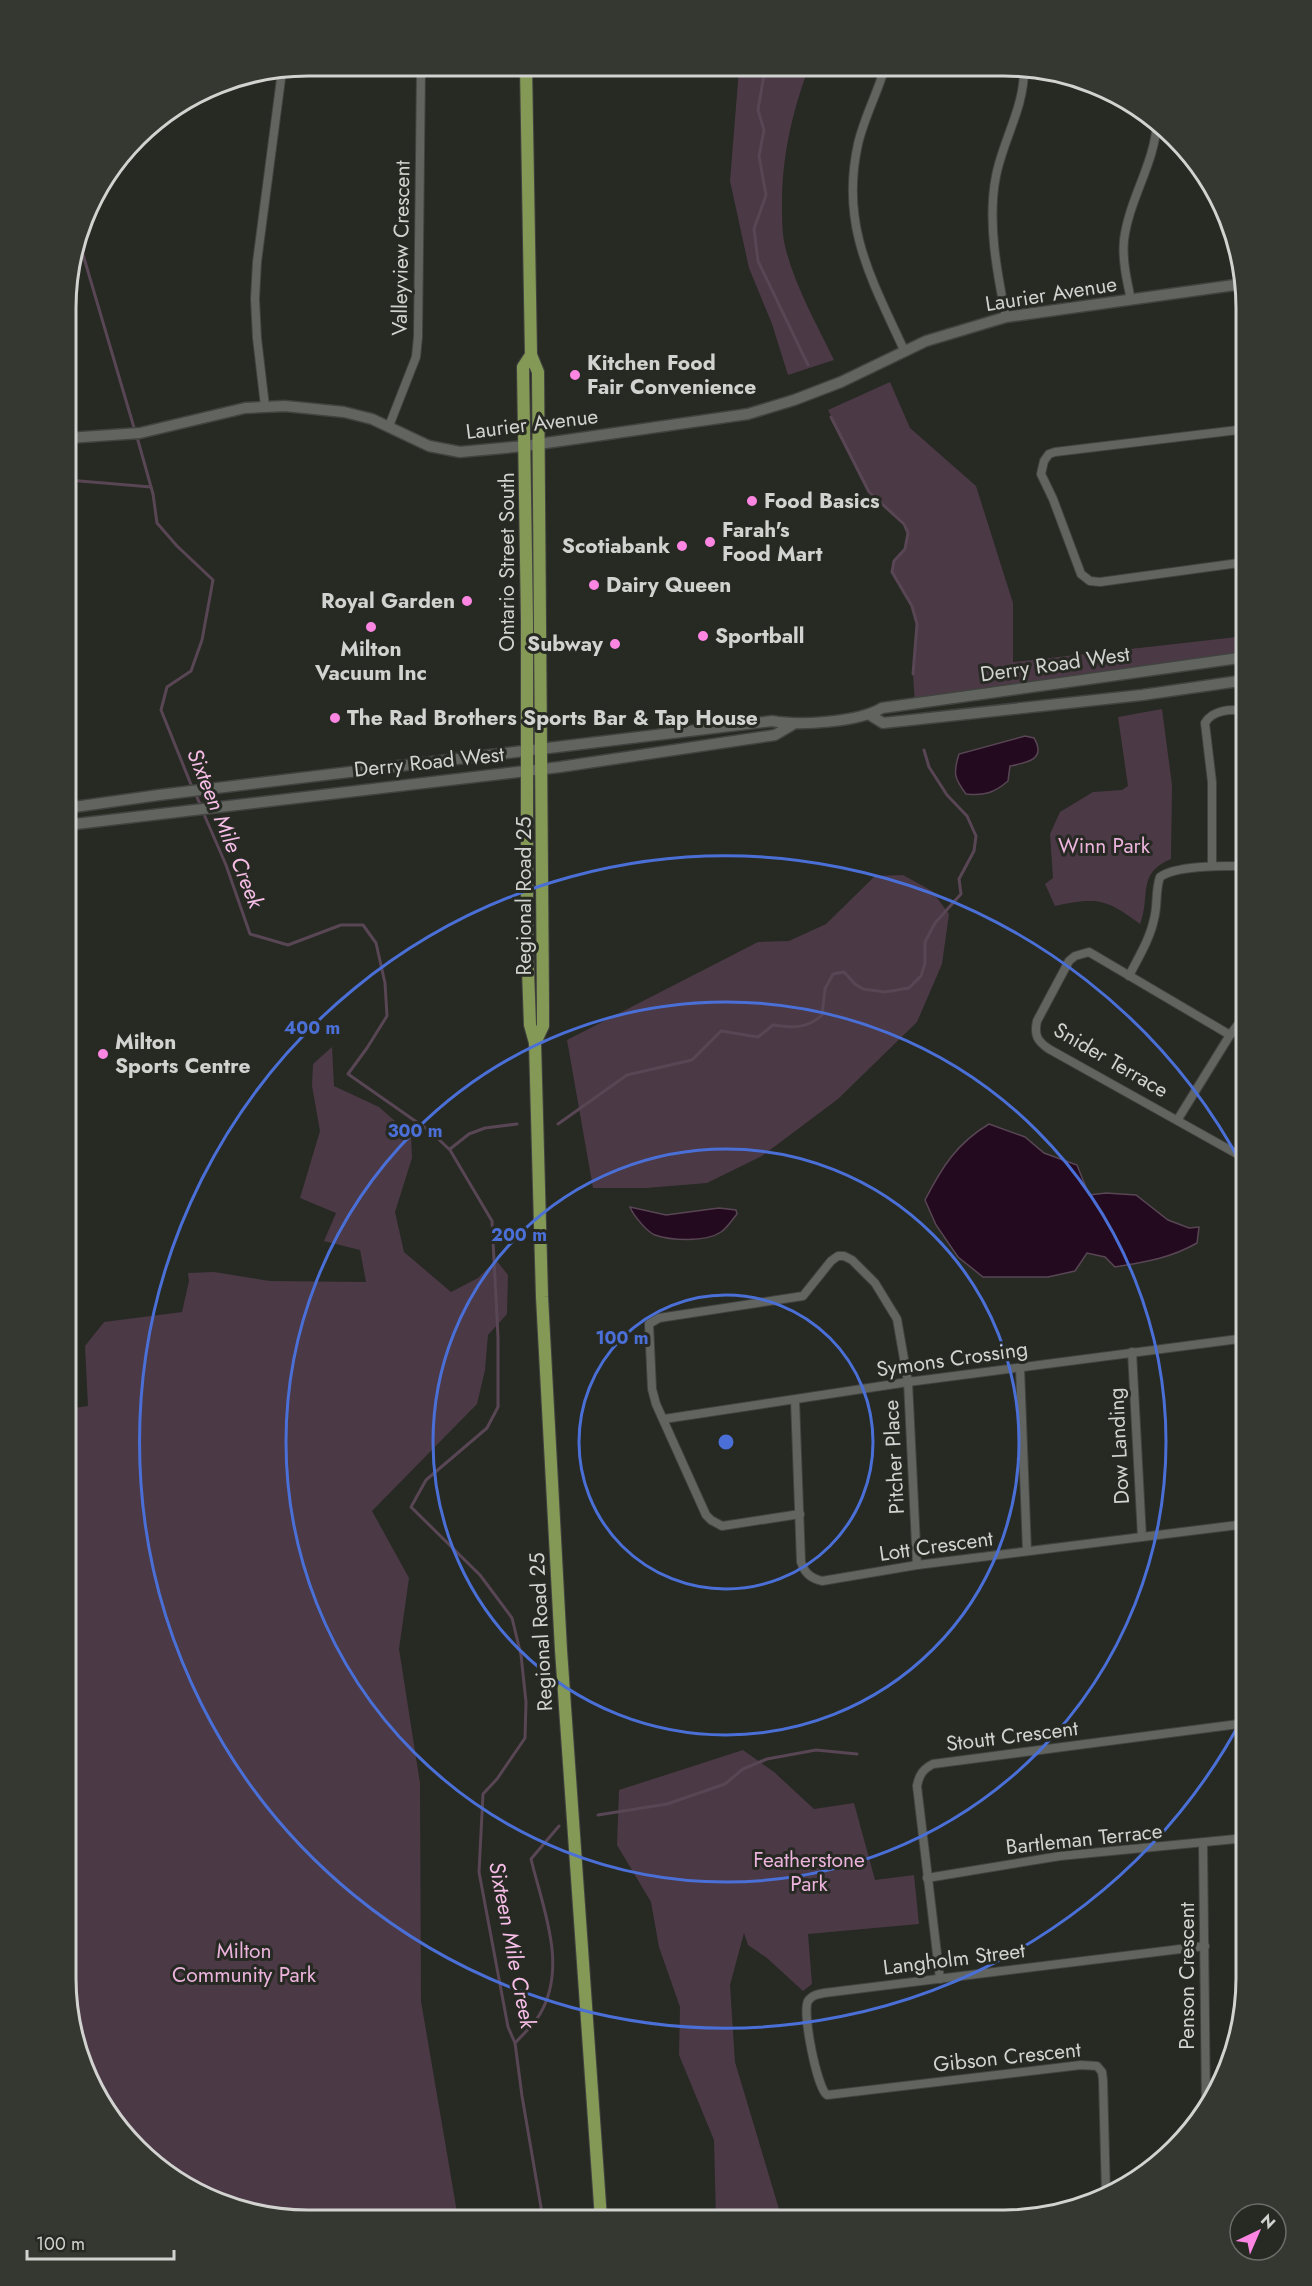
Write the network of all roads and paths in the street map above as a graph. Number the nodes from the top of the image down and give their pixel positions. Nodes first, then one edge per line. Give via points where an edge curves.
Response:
1 (421, 76) edge
2 (526, 76) edge
3 (882, 76) edge
4 (1024, 77) edge
5 (281, 78) edge
6 (1155, 132) edge
7 (1234, 285) edge
8 (1131, 300) junction
9 (1006, 317) junction
10 (904, 350) junction
11 (531, 356) junction
12 (266, 406) junction
13 (389, 426) junction
14 (1236, 430) edge
15 (76, 438) edge
16 (538, 444) junction
17 (525, 446) junction
18 (1236, 563) edge
19 (1236, 658) edge
20 (1236, 681) edge
21 (1236, 712) edge
22 (870, 715) junction
23 (792, 724) junction
24 (542, 748) junction
25 (526, 750) junction
26 (542, 769) junction
27 (525, 771) junction
28 (76, 807) edge
29 (76, 824) edge
30 (1212, 866) junction
31 (1236, 866) edge
32 (1129, 976) junction
33 (1236, 1027) edge
34 (1230, 1035) junction
35 (535, 1043) junction
36 (1178, 1119) junction
37 (1236, 1153) edge
38 (1236, 1339) edge
39 (1132, 1352) junction
40 (1020, 1368) junction
41 (908, 1382) junction
42 (795, 1400) junction
43 (664, 1419) junction
44 (800, 1514) junction
45 (1236, 1525) edge
46 (1142, 1537) junction
47 (1027, 1551) junction
48 (917, 1565) junction
49 (1236, 1725) edge
50 (1236, 1839) edge
51 (1203, 1844) junction
52 (927, 1878) junction
53 (1205, 1946) junction
54 (940, 1979) junction
55 (1206, 2091) edge
56 (827, 2095) joint
57 (1106, 2186) edge
58 (600, 2210) edge

1 - 13 street, Valleyview Crescent via 418,337 416,357
2 - 11 main road, Ontario Street South
3 - 10 street via 859,141 853,171 853,214 867,268
4 - 9 street via 993,198 995,244
5 - 12 street via 256,262 257,338
6 - 8 street via 1124,237
7 - 8 main road, Laurier Avenue
8 - 9 main road, Laurier Avenue
9 - 10 main road, Laurier Avenue
10 - 16 main road, Laurier Avenue via 840,382 748,414
11 - 16 main road, Ontario Street South via 538,372
11 - 17 main road, Ontario Street South via 523,367
12 - 13 main road, Laurier Avenue via 344,412
12 - 15 main road, Laurier Avenue via 163,428
13 - 17 main road, Laurier Avenue via 429,446 460,452
14 - 18 street via 1055,452 1049,454 1041,474 1081,574 1090,581
16 - 17 main road, Laurier Avenue
16 - 24 main road, Ontario Street South
17 - 25 main road, Ontario Street South
19 - 22 main road, Derry Road West via 882,708
20 - 22 main road, Derry Road West via 883,723
21 - 30 street via 1214,713 1205,723 1212,782
22 - 23 main road, Derry Road West
23 - 24 main road, Derry Road West via 772,721
23 - 26 main road, Derry Road West via 775,735
24 - 25 main road, Derry Road West
24 - 26 main road, Regional Road 25
25 - 27 main road, Ontario Street South
25 - 28 main road, Derry Road West
26 - 27 main road, Derry Road West
26 - 35 main road, Regional Road 25 via 543,1026
27 - 29 main road, Derry Road West
27 - 35 main road, Regional Road 25 via 526,942 530,1025
30 - 31 street
30 - 32 street via 1174,870 1160,877 1155,918
32 - 34 street, Snider Terrace
32 - 36 street, Snider Terrace via 1089,952 1075,956 1037,1021 1037,1038 1049,1049
33 - 34 street
34 - 36 street
35 - 58 main road, Regional Road 25 via 542,1297 560,1622
36 - 37 street, Snider Terrace
38 - 39 street, Symons Crossing
39 - 40 street, Symons Crossing
39 - 46 street, Dow Landing
40 - 41 street, Symons Crossing
40 - 47 street
41 - 42 street, Symons Crossing
41 - 43 street, Pitcher Place via 897,1319 876,1283 852,1260 838,1256 803,1296 650,1322 652,1389
41 - 48 street, Pitcher Place
42 - 43 street, Symons Crossing
42 - 44 street, Lott Crescent
43 - 44 street via 701,1506 717,1524
44 - 48 street, Lott Crescent via 801,1562 814,1579 822,1581
45 - 46 street, Lott Crescent
46 - 47 street, Lott Crescent
47 - 48 street, Lott Crescent
49 - 52 street, Stoutt Crescent via 933,1764 922,1772 916,1786
50 - 51 street, Bartleman Terrace
51 - 52 street, Bartleman Terrace via 1060,1856
51 - 53 street, Penson Crescent
52 - 54 street, Stoutt Crescent
53 - 54 street, Langholm Street
53 - 55 street, Penson Crescent
54 - 56 street, Langholm Street via 812,1996 806,2007 807,2015 820,2084
56 - 57 street, Gibson Crescent via 1097,2066 1103,2080

